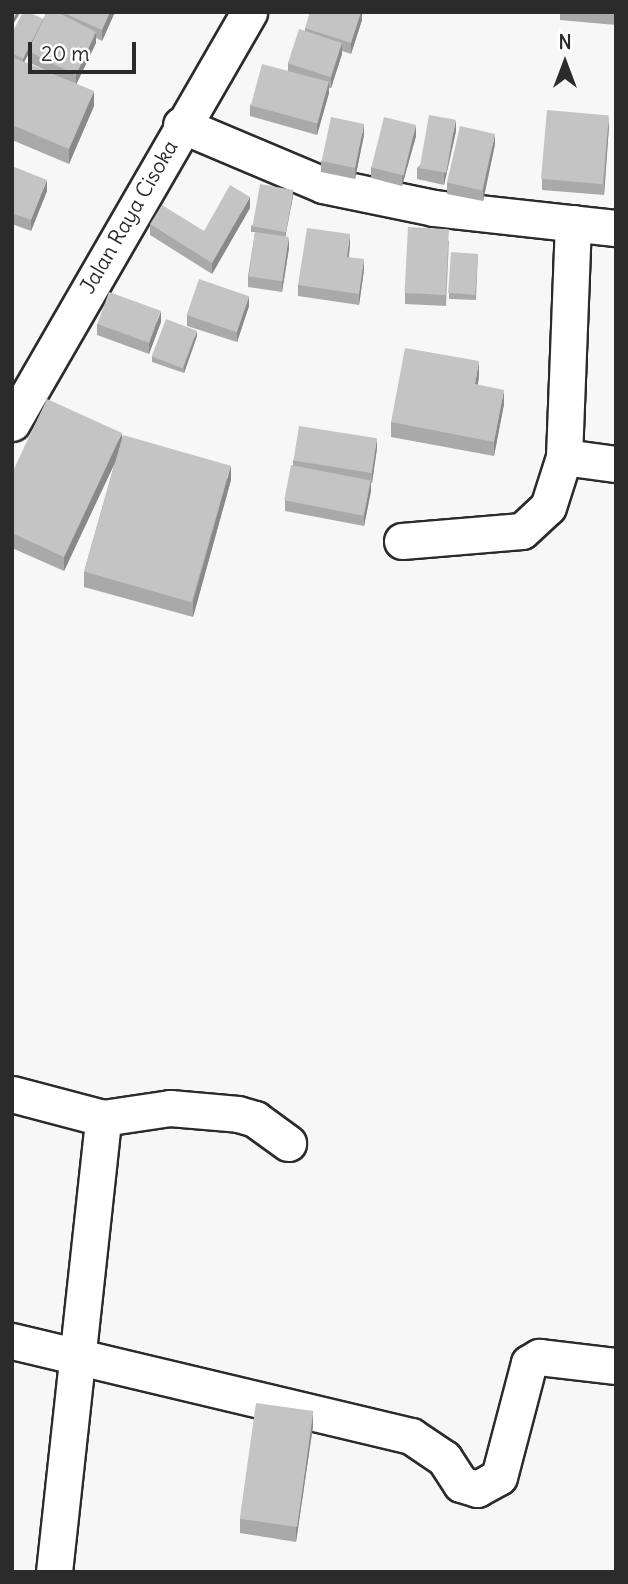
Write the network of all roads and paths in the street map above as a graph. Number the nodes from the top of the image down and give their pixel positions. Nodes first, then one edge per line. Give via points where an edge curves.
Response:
1 (249, 12) edge
2 (181, 125) junction
3 (573, 223) junction
4 (616, 228) edge
5 (12, 423) edge
6 (564, 457) junction
7 (616, 464) edge
8 (402, 541) dead end
9 (12, 1094) edge
10 (103, 1118) junction
11 (288, 1143) dead end
12 (12, 1340) edge
13 (78, 1358) junction
14 (616, 1366) edge
15 (54, 1572) edge

1 - 2 street, Jalan Raya Cisoka
2 - 3 street via 323,185 434,208
2 - 5 street, Jalan Raya Cisoka
3 - 4 street
3 - 6 street
6 - 7 street
6 - 8 street via 548,507 522,531
9 - 10 street
10 - 11 street via 170,1108 238,1114 255,1119
10 - 13 street
12 - 13 street
13 - 14 street via 411,1436 444,1458 461,1484 477,1489 499,1477 529,1363 539,1357
13 - 15 street

